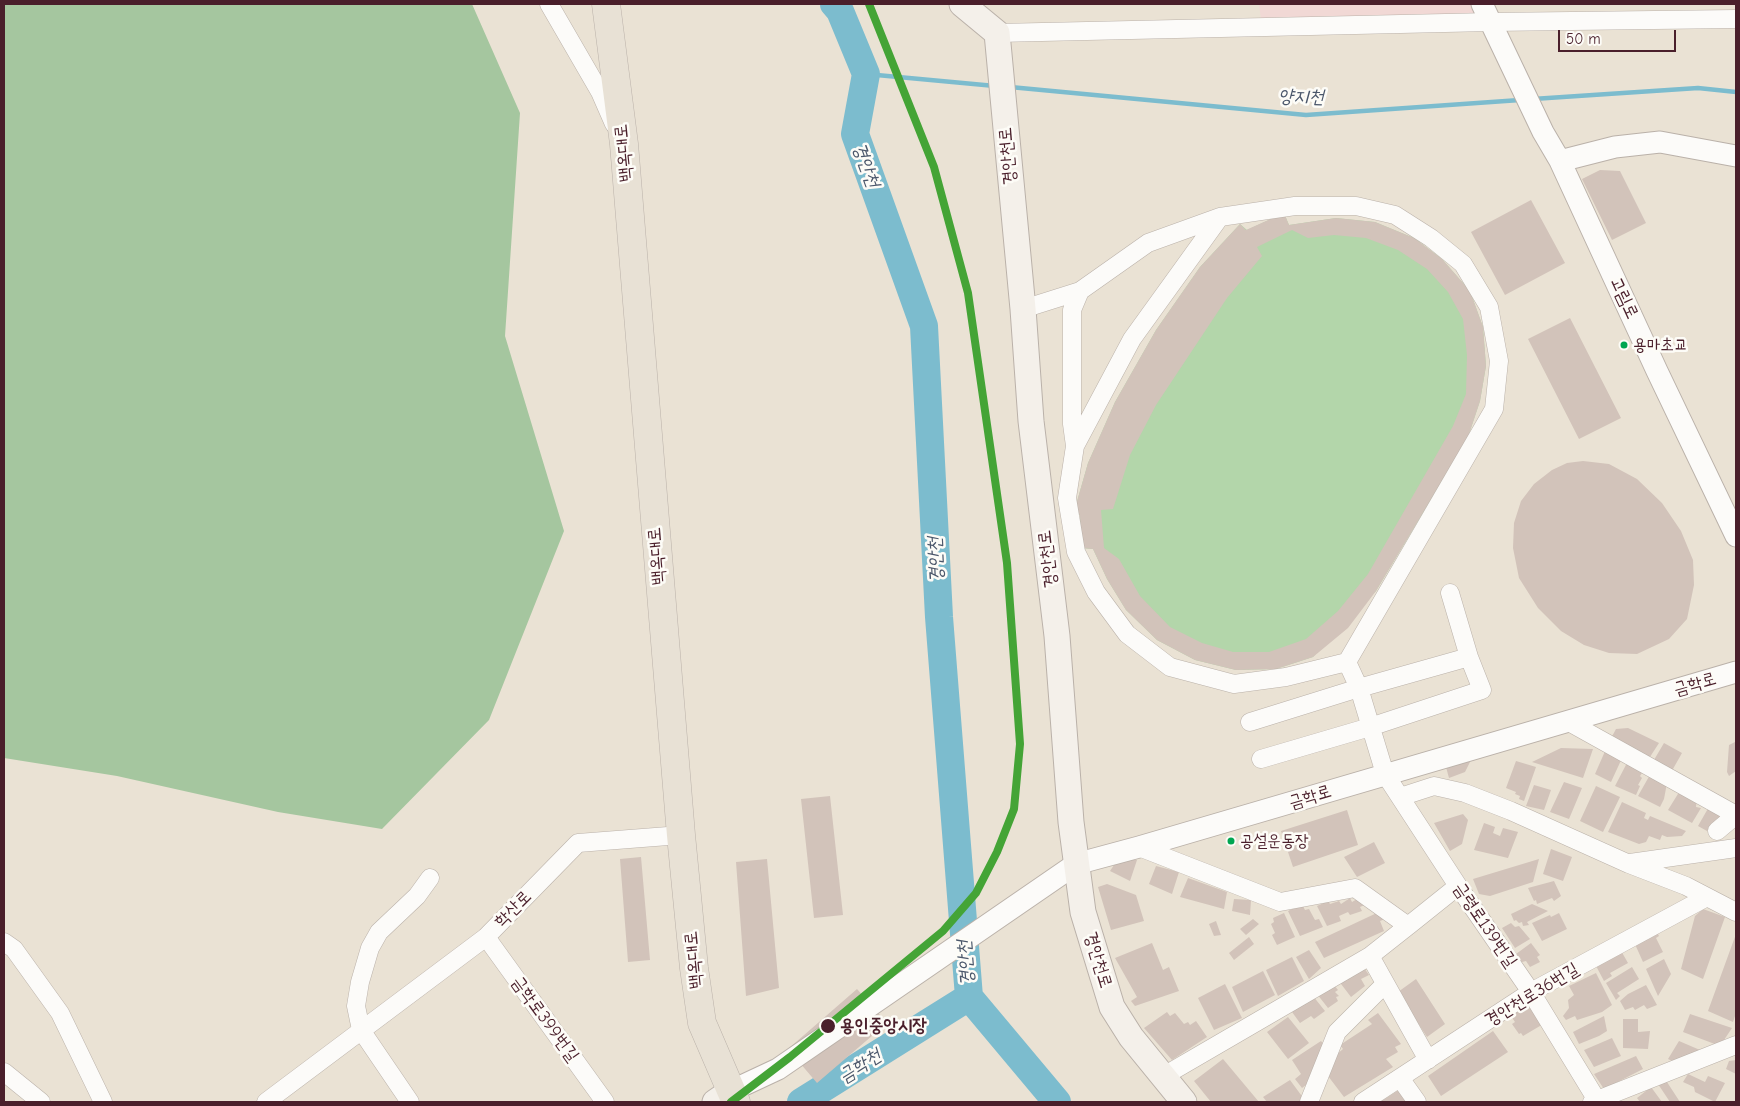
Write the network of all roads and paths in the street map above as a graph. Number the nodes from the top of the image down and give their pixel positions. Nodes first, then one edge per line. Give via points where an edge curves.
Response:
1 (549, 4) edge
2 (606, 4) edge
3 (962, 4) edge
4 (1628, 12) edge
5 (1488, 18) edge
6 (1736, 19) edge
7 (998, 41) junction
8 (624, 144) junction
9 (1736, 156) edge
10 (1560, 161) junction
11 (1220, 217) junction
12 (1080, 291) junction
13 (1023, 309) junction
14 (1075, 446) junction
15 (1731, 513) edge
16 (1736, 536) edge
17 (1450, 593) dead end
18 (1469, 656) junction
19 (1347, 662) junction
20 (1736, 672) edge
21 (1359, 688) junction
22 (1567, 721) junction
23 (1250, 722) dead end
24 (1370, 726) junction
25 (1260, 759) dead end
26 (1385, 774) junction
27 (1400, 797) junction
28 (1736, 815) edge
29 (1717, 831) dead end
30 (681, 835) junction
31 (1139, 848) junction
32 (1736, 848) edge
33 (1076, 864) junction
34 (1629, 864) junction
35 (430, 878) dead end
36 (1458, 886) junction
37 (1707, 897) junction
38 (1736, 912) edge
39 (1408, 926) junction
40 (486, 937) junction
41 (4, 942) edge
42 (1370, 956) junction
43 (1385, 984) junction
44 (1531, 992) junction
45 (361, 1030) junction
46 (1736, 1031) edge
47 (1730, 1048) edge
48 (1428, 1060) junction
49 (4, 1072) edge
50 (1162, 1077) junction
51 (1400, 1078) junction
52 (727, 1098) edge
53 (1595, 1101) edge
54 (42, 1102) edge
55 (103, 1102) edge
56 (266, 1102) edge
57 (410, 1102) edge
58 (605, 1102) edge
59 (1184, 1102) edge
60 (1309, 1102) edge
61 (1363, 1102) edge
62 (1418, 1102) edge

1 - 8 street via 600,92
2 - 8 main road, 백옥대로
3 - 7 main road
4 - 5 street
4 - 6 street
5 - 7 street
5 - 10 street, 고림로
7 - 13 main road, 경안천로
8 - 30 main road, 백옥대로
9 - 10 street via 1660,142 1615,147
10 - 15 street, 고림로 via 1657,371
11 - 12 street via 1148,243
11 - 14 street via 1132,339
11 - 19 street via 1295,206 1356,206 1394,215 1431,238 1463,264 1489,307 1499,361 1494,409
12 - 13 street
12 - 14 street via 1072,310 1072,424
13 - 33 main road, 경안천로 via 1031,421 1056,636
14 - 19 street via 1067,498 1076,552 1096,592 1127,634 1170,667 1234,684 1286,677
15 - 16 street, 고림로
17 - 18 street
18 - 21 street
18 - 24 street via 1482,690
19 - 21 street, 금령로139번길
20 - 22 street, 금학로
21 - 23 street
21 - 24 street, 금령로139번길
22 - 26 street, 금학로
22 - 28 street
24 - 25 street
24 - 26 street, 금령로139번길
26 - 27 street, 금령로139번길
26 - 31 street, 금학로
27 - 34 street via 1434,786 1465,793 1511,810
27 - 36 street, 금령로139번길
28 - 29 street
30 - 40 street, 학산로 via 578,843
30 - 52 main road, 백옥대로 via 702,1023
31 - 33 street, 금학로
31 - 39 street via 1280,902 1355,888
32 - 34 street
33 - 50 main road, 경안천로 via 1083,912 1112,1007
33 - 52 street, 금학로 via 778,1069
34 - 37 street
35 - 45 street via 418,896 379,932 370,948 356,1006
36 - 39 street
36 - 44 street, 금령로139번길
37 - 38 street
37 - 44 street, 경안천로36번길
39 - 42 street
40 - 45 street, 학산로
40 - 58 street, 금학로399번길
41 - 55 street via 14,949 60,1013
42 - 43 street
42 - 50 street
43 - 48 street
43 - 60 street via 1337,1032
44 - 48 street, 경안천로36번길
44 - 53 street, 금령로139번길
45 - 56 street, 학산로
45 - 57 street
46 - 47 street
47 - 53 street
48 - 51 street, 경안천로36번길
49 - 54 street
50 - 59 main road, 경안천로
51 - 61 street, 경안천로36번길
51 - 62 street

